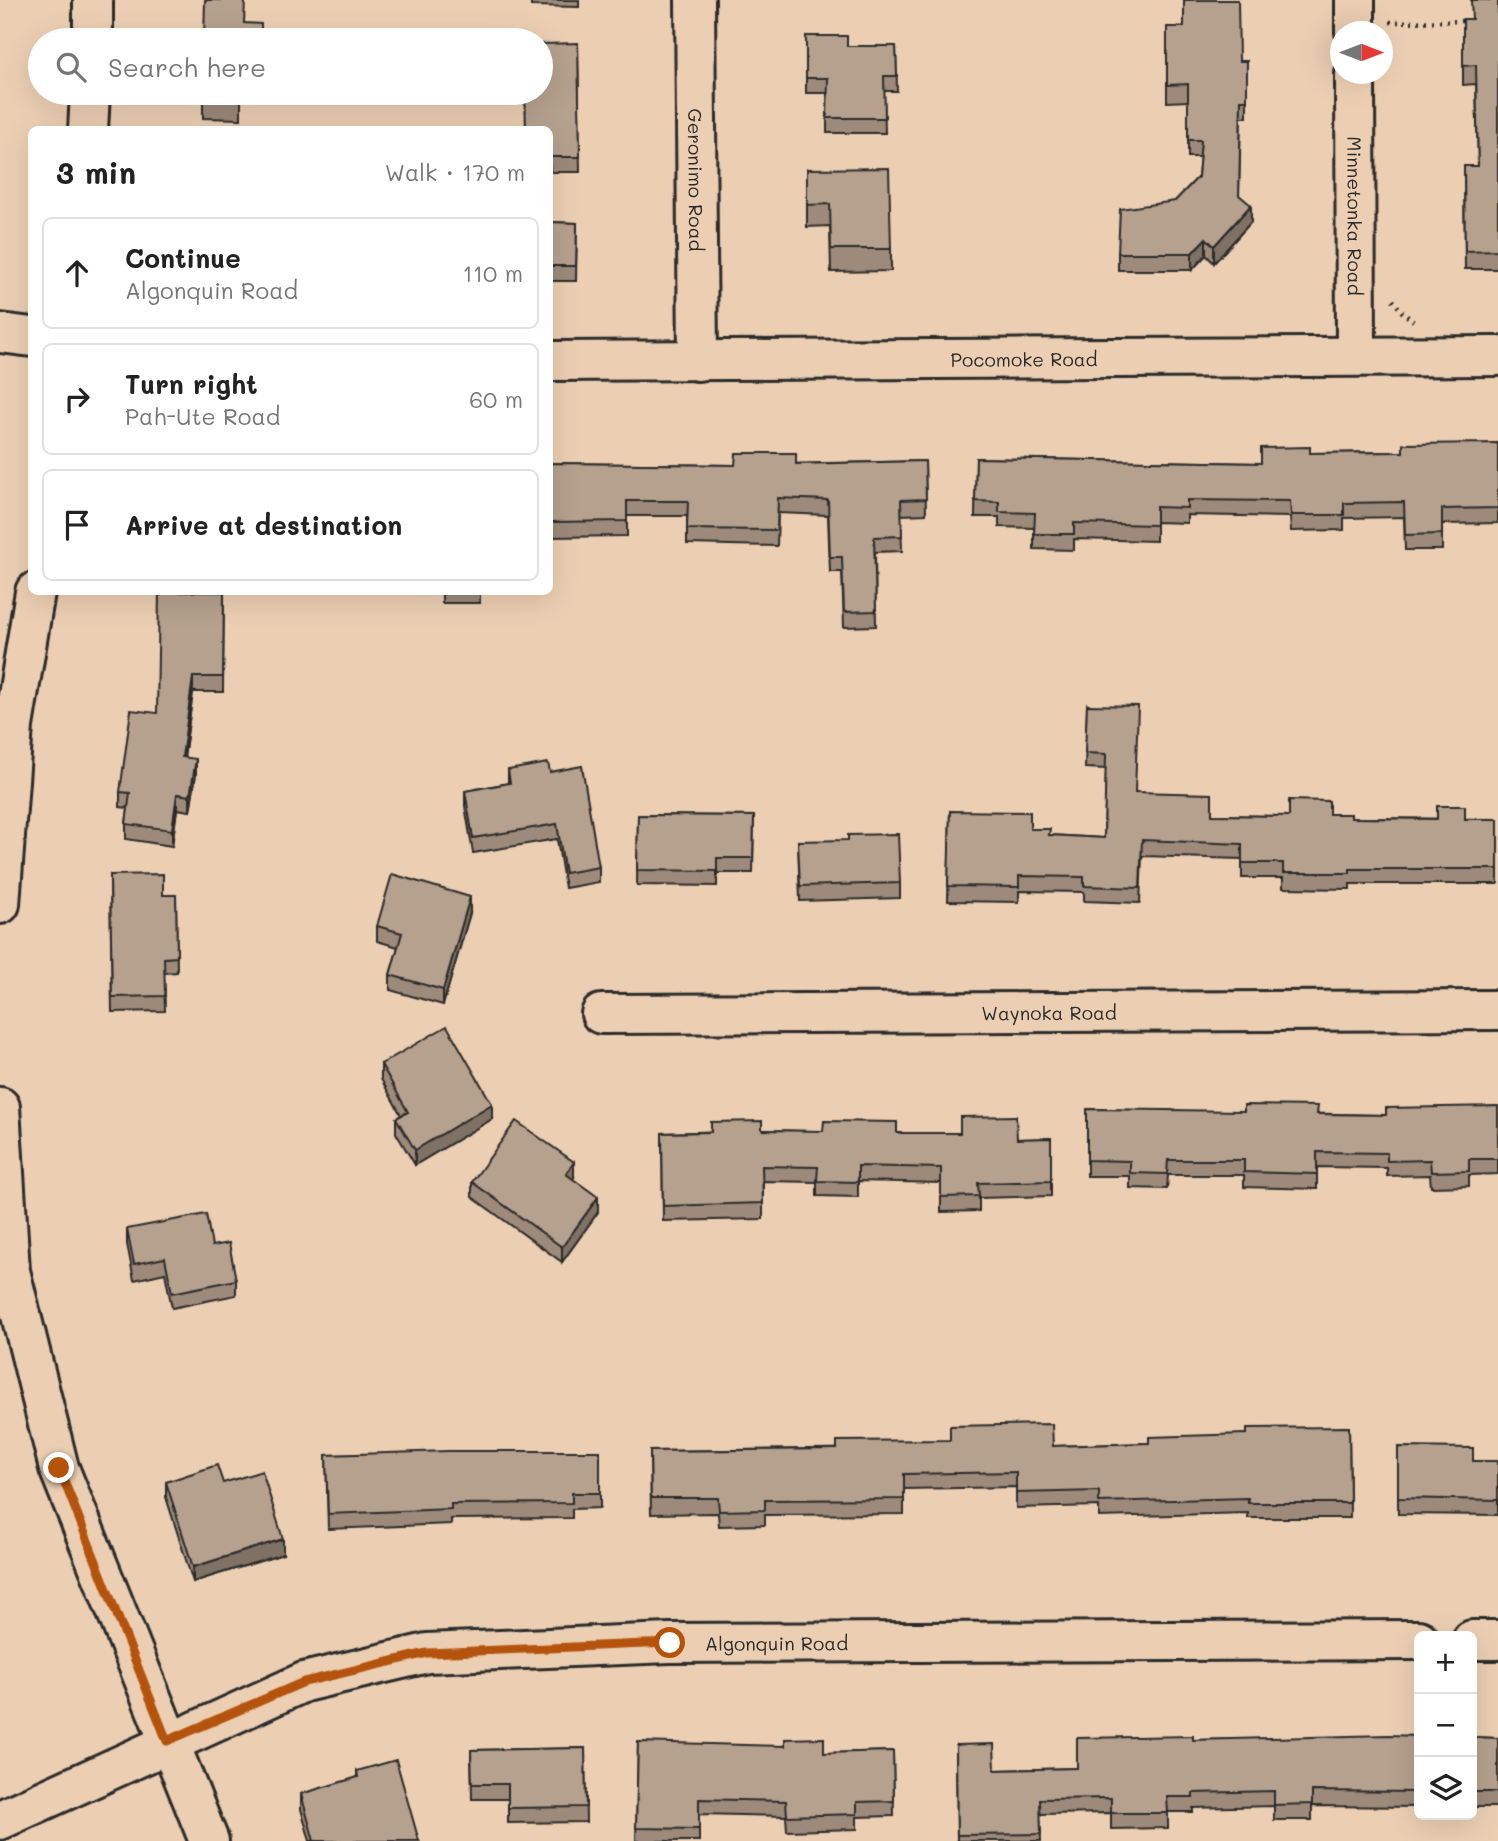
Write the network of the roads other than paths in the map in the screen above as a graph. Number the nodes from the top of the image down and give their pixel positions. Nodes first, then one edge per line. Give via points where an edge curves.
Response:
1 (93, 0) edge
2 (695, 0) edge
3 (93, 28) edge
4 (1355, 84) edge
5 (89, 105) edge
6 (88, 126) edge
7 (0, 333) edge
8 (28, 336) edge
9 (1356, 356) junction
10 (1498, 356) edge
11 (553, 361) edge
12 (698, 361) junction
13 (35, 595) edge
14 (0, 904) edge
15 (1498, 1010) edge
16 (601, 1013) dead end
17 (0, 1107) edge
18 (1414, 1640) edge
19 (1477, 1640) edge
20 (1498, 1640) edge
21 (167, 1741) junction
22 (0, 1819) edge
23 (209, 1841) edge

1 - 3 street
2 - 12 street, Geronimo Road
4 - 9 street, Minnetonka Road
5 - 6 street
7 - 8 street
9 - 10 street, Pocomoke Road
9 - 12 street, Pocomoke Road
11 - 12 street, Pocomoke Road
13 - 14 street via 13,726
15 - 16 street, Waynoka Road
17 - 21 street via 10,1270 59,1468
18 - 21 street, Algonquin Road via 670,1643 427,1653 304,1682
19 - 20 street
21 - 22 street, Algonquin Road
21 - 23 street

